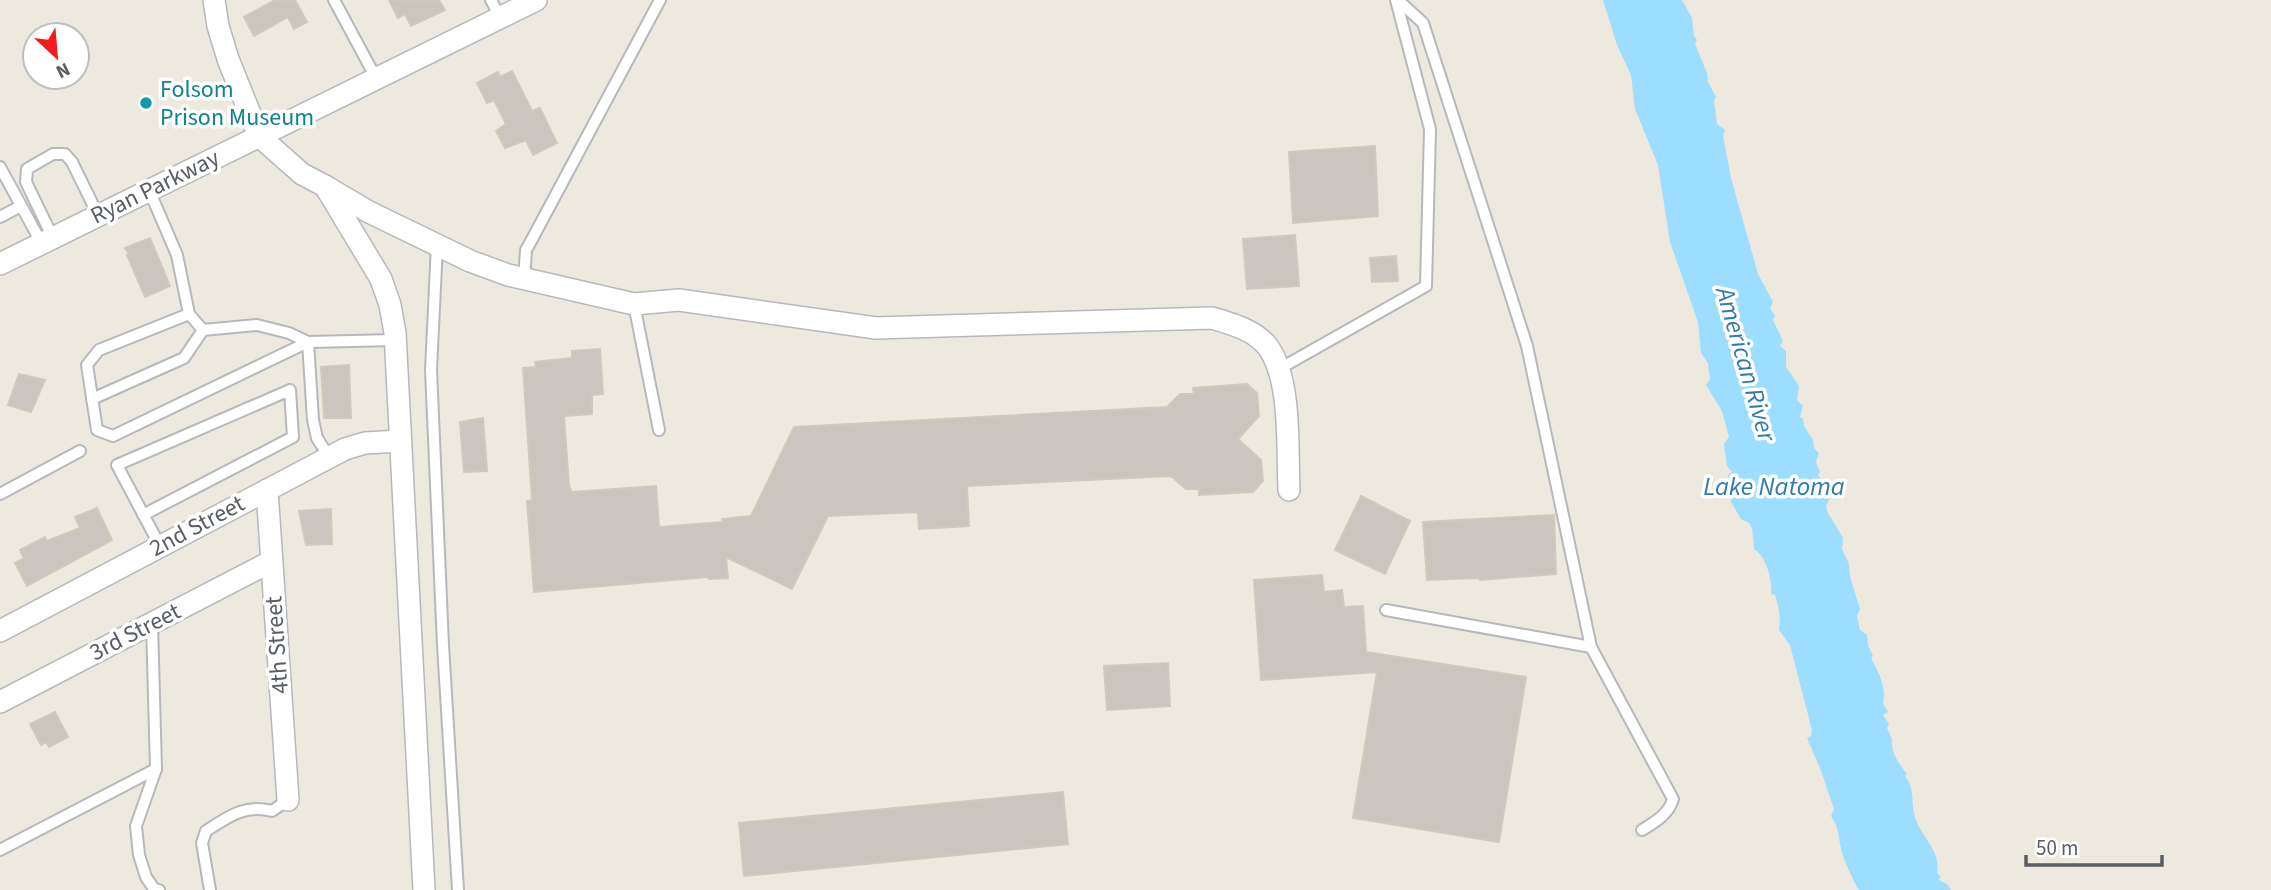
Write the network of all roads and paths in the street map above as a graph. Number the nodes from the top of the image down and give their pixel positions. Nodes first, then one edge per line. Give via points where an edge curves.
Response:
1 (214, 0) edge
2 (334, 0) edge
3 (536, 0) edge
4 (660, 0) edge
5 (1397, 0) edge
6 (495, 9) edge
7 (376, 78) junction
8 (259, 136) junction
9 (0, 167) edge
10 (326, 186) junction
11 (149, 190) junction
12 (21, 206) junction
13 (98, 215) junction
14 (0, 217) edge
15 (47, 241) junction
16 (437, 245) junction
17 (0, 264) edge
18 (524, 279) junction
19 (634, 304) junction
20 (189, 314) junction
21 (203, 330) junction
22 (395, 340) junction
23 (308, 342) junction
24 (1279, 369) junction
25 (92, 399) junction
26 (659, 430) dead end
27 (400, 441) junction
28 (80, 452) dead end
29 (330, 457) junction
30 (267, 489) junction
31 (1289, 490) dead end
32 (0, 494) edge
33 (143, 515) junction
34 (160, 546) junction
35 (271, 562) junction
36 (1386, 610) dead end
37 (152, 623) junction
38 (0, 631) edge
39 (1591, 647) junction
40 (0, 702) edge
41 (156, 769) junction
42 (288, 800) joint
43 (1642, 830) dead end
44 (0, 850) edge
45 (159, 890) edge
46 (210, 890) edge
47 (424, 890) edge
48 (458, 890) edge

1 - 8 street via 228,59
2 - 7 lane
3 - 6 street, Ryan Parkway
4 - 18 lane via 526,250
5 - 24 lane via 1430,130 1426,286
5 - 39 lane via 1423,23 1527,346
6 - 7 street, Ryan Parkway
7 - 8 street, Ryan Parkway
8 - 10 street via 302,174
8 - 11 street, Ryan Parkway
9 - 12 lane
10 - 16 street
10 - 22 street via 381,279
11 - 13 street, Ryan Parkway
11 - 20 lane via 177,255
12 - 14 lane
12 - 15 lane
13 - 15 street, Ryan Parkway
13 - 15 lane via 72,162 65,154 53,154 27,169 26,182
15 - 17 street, Ryan Parkway
16 - 18 street
16 - 48 lane via 431,370
18 - 19 street
19 - 24 street via 679,300 876,328 1212,318 1253,333 1268,347
19 - 26 lane
20 - 21 lane
20 - 25 lane via 99,350 87,365
21 - 23 lane via 257,325
21 - 25 lane via 184,358
22 - 23 lane
22 - 27 street
23 - 25 lane via 113,436 97,430
23 - 29 lane via 313,420 317,438
24 - 31 street
27 - 29 street, 2nd Street via 365,443
27 - 47 street
28 - 32 lane
29 - 30 street, 2nd Street
30 - 34 street, 2nd Street
30 - 35 street, 4th Street
33 - 33 lane via 117,465 290,390 293,437
33 - 34 lane
34 - 38 street, 2nd Street
35 - 37 street, 3rd Street
35 - 42 street, 4th Street
36 - 39 lane
37 - 40 street, 3rd Street
37 - 41 lane
39 - 43 lane via 1673,799 1671,807
41 - 44 lane
41 - 45 lane via 136,826 146,877
42 - 46 lane via 272,811 237,811 206,831 202,843

